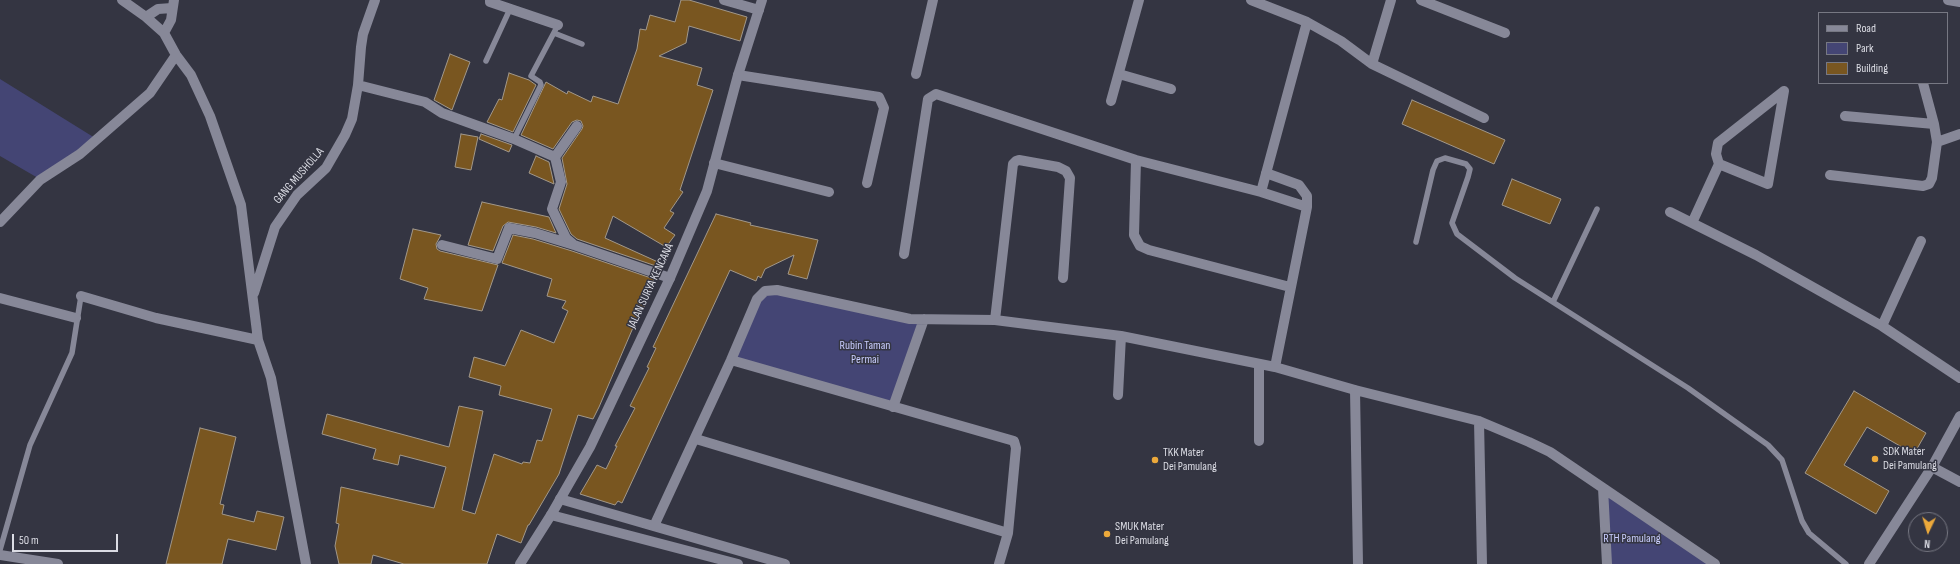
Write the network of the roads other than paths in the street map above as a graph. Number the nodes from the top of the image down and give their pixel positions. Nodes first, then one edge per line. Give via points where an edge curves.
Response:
1 (122, 0) edge
2 (375, 0) edge
3 (490, 0) edge
4 (724, 0) edge
5 (762, 0) edge
6 (933, 0) edge
7 (1139, 0) edge
8 (1251, 0) edge
9 (1391, 0) edge
10 (1421, 0) edge
11 (1948, 0) edge
12 (1960, 1) edge
13 (173, 4) edge
14 (510, 9) junction
15 (759, 10) junction
16 (146, 17) junction
17 (1307, 22) junction
18 (556, 29) junction
19 (1505, 33) dead end
20 (164, 34) junction
21 (582, 44) dead end
22 (176, 55) junction
23 (486, 61) dead end
24 (1372, 64) junction
25 (916, 74) dead end
26 (1119, 74) junction
27 (738, 75) junction
28 (1923, 84) edge
29 (358, 85) junction
30 (1171, 89) dead end
31 (1111, 101) dead end
32 (1845, 116) dead end
33 (1484, 118) dead end
34 (1934, 124) junction
35 (577, 126) dead end
36 (1960, 134) edge
37 (514, 139) junction
38 (1937, 142) junction
39 (555, 158) junction
40 (1136, 160) junction
41 (714, 163) junction
42 (1719, 164) junction
43 (1266, 172) junction
44 (1830, 175) dead end
45 (867, 183) dead end
46 (829, 192) dead end
47 (1261, 192) junction
48 (1307, 207) junction
49 (1597, 209) dead end
50 (1670, 212) dead end
51 (0, 222) edge
52 (1692, 223) junction
53 (1921, 240) dead end
54 (1416, 242) dead end
55 (442, 245) dead end
56 (574, 245) junction
57 (904, 254) dead end
58 (670, 278) junction
59 (1063, 278) dead end
60 (1290, 288) junction
61 (81, 296) joint
62 (0, 298) edge
63 (253, 298) junction
64 (1553, 302) junction
65 (76, 318) junction
66 (924, 319) junction
67 (995, 320) junction
68 (1882, 326) junction
69 (1121, 336) junction
70 (258, 340) junction
71 (731, 360) junction
72 (1259, 364) junction
73 (1275, 367) junction
74 (1960, 378) edge
75 (1355, 390) junction
76 (1118, 395) dead end
77 (893, 407) junction
78 (1960, 416) edge
79 (1479, 421) junction
80 (696, 439) junction
81 (1259, 441) dead end
82 (1932, 467) junction
83 (1960, 482) edge
84 (1604, 488) junction
85 (560, 499) junction
86 (551, 514) junction
87 (654, 526) junction
88 (1008, 533) junction
89 (0, 550) edge
90 (742, 552) junction
91 (0, 555) edge
92 (58, 564) edge
93 (306, 564) edge
94 (520, 564) edge
95 (739, 564) edge
96 (785, 564) edge
97 (999, 564) edge
98 (1358, 564) edge
99 (1482, 564) edge
100 (1607, 564) edge
101 (1713, 564) edge
102 (1846, 564) edge
103 (1869, 564) edge

1 - 16 street
2 - 29 street, GANG MUSHOLLA via 361,47
3 - 14 street
4 - 15 street
5 - 15 street, JALAN SURYA KENCANA
6 - 25 street
7 - 26 street
8 - 17 street
9 - 24 street
10 - 19 street
11 - 12 street
13 - 16 street via 158,9
13 - 20 street
14 - 18 street
14 - 23 lane
15 - 27 street, JALAN SURYA KENCANA
16 - 20 street
17 - 24 street via 1341,41
17 - 43 street
18 - 21 lane
18 - 37 lane via 531,76 541,85
20 - 22 street
22 - 51 street via 150,93 80,154 40,180
22 - 63 street via 190,75 210,116 241,204
24 - 33 street
26 - 30 street
26 - 31 street
27 - 41 street, JALAN SURYA KENCANA
27 - 45 street via 879,96 884,108
28 - 34 street
29 - 37 street via 425,102 442,113
29 - 63 street, GANG MUSHOLLA via 352,119 337,151 322,173 297,195 275,227
32 - 34 street
34 - 38 street
35 - 39 street
36 - 38 street
37 - 39 street
38 - 44 street via 1932,178 1929,184 1923,186
39 - 56 street via 561,182 552,209 566,238
40 - 47 street
40 - 57 street via 936,94 932,95 928,99
40 - 60 street via 1134,235 1140,246
41 - 46 street
41 - 58 street, JALAN SURYA KENCANA via 707,191
42 - 42 street via 1716,154 1718,143 1784,91 1768,184
42 - 52 street
43 - 47 street
43 - 48 street via 1299,185 1307,196
47 - 48 street
48 - 60 street
49 - 64 lane
50 - 52 street
52 - 68 street via 1756,254
53 - 68 street
54 - 64 lane via 1437,161 1445,158 1466,164 1470,168 1468,177 1452,223 1457,234 1515,278
55 - 56 street via 497,259 509,228
56 - 58 street
58 - 85 street, JALAN SURYA KENCANA via 590,447
59 - 67 street via 1070,178 1066,171 1058,167 1016,161 1013,164
60 - 73 street
61 - 65 lane
61 - 70 street via 156,318
62 - 65 street
63 - 70 street
64 - 102 lane via 1688,388 1768,445 1782,460 1802,520 1809,533
65 - 89 lane via 72,353 30,445
66 - 67 street
66 - 71 street via 910,319 777,290 765,291 757,299
66 - 77 street
67 - 69 street
68 - 74 street
69 - 72 street
69 - 76 street
70 - 93 street via 271,378
71 - 77 street
71 - 80 street
72 - 73 street
72 - 81 street
73 - 75 street
75 - 79 street
75 - 98 street
77 - 88 street via 1014,441 1016,448
78 - 82 street
79 - 84 street via 1550,452
79 - 99 street
80 - 87 street
80 - 88 street
82 - 83 street
82 - 103 street
84 - 100 street
84 - 101 street
85 - 86 street, JALAN SURYA KENCANA
85 - 87 street
86 - 94 street, JALAN SURYA KENCANA
86 - 95 street
87 - 90 street
88 - 97 street
90 - 95 street
90 - 96 street
91 - 92 street

